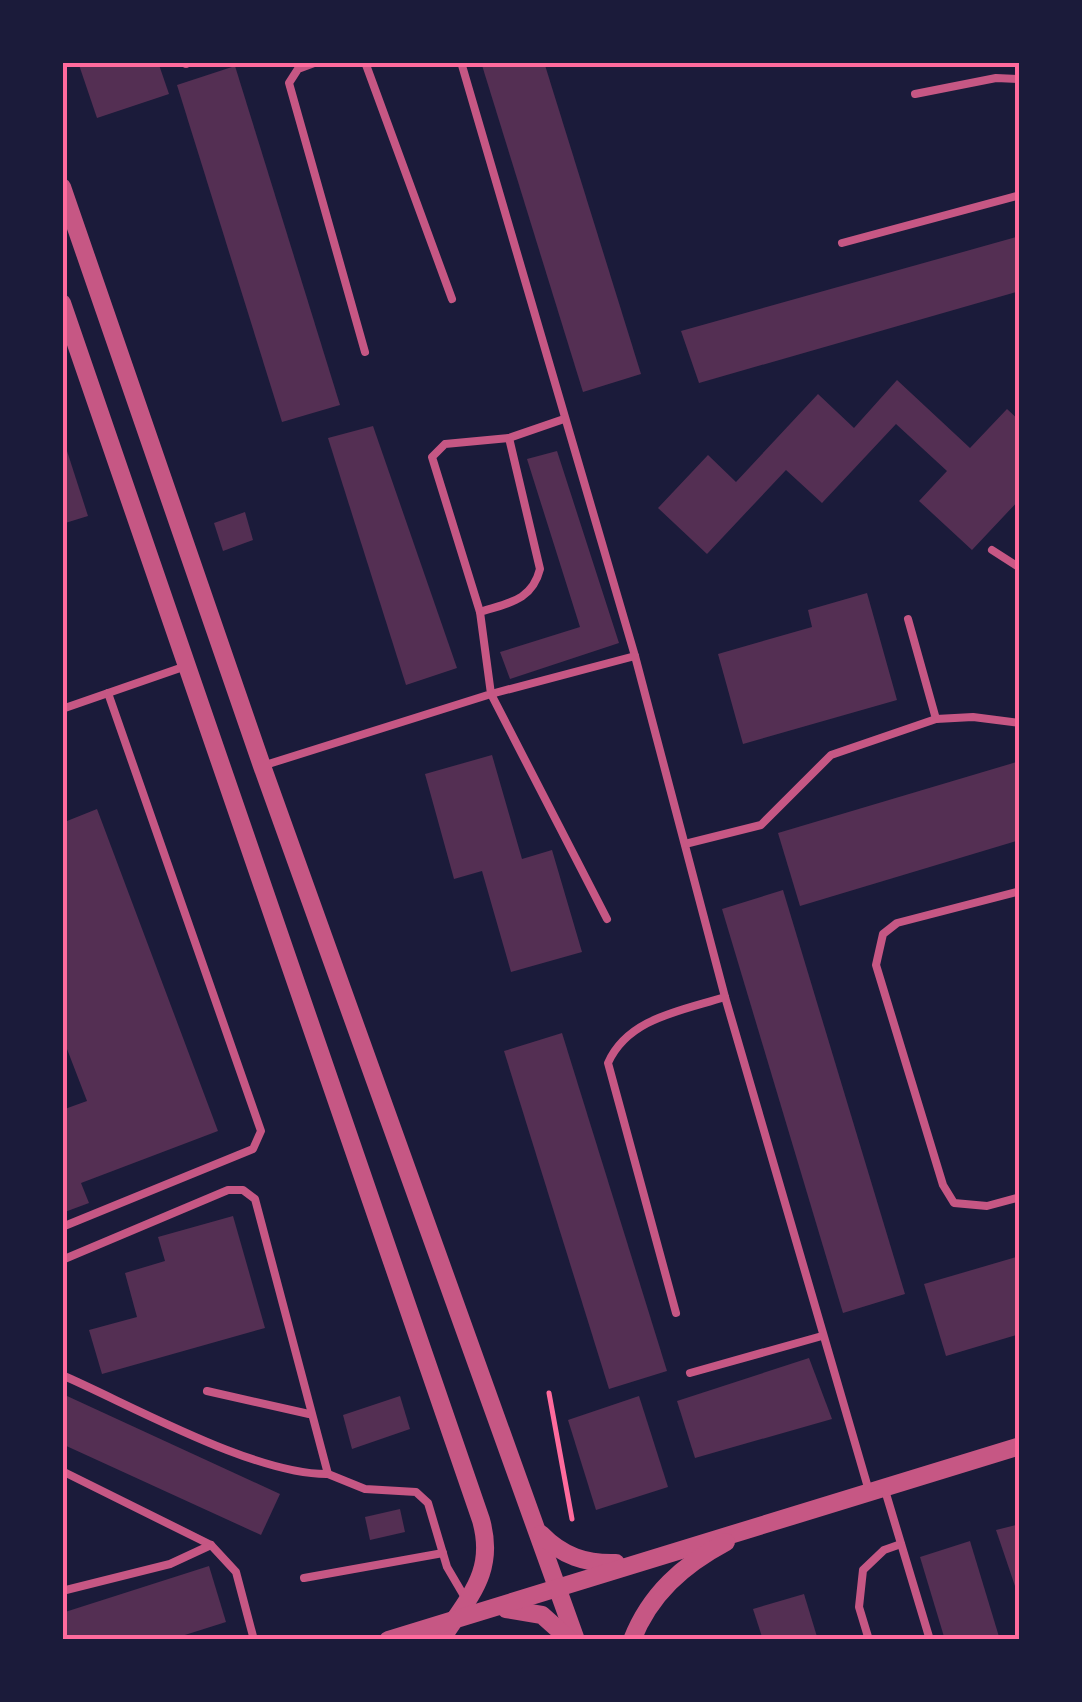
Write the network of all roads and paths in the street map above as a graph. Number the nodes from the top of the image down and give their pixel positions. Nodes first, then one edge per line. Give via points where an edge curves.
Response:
1 (317, 62) edge
2 (365, 62) edge
3 (462, 62) edge
4 (1020, 78) edge
5 (1020, 89) edge
6 (915, 94) dead end
7 (1020, 105) edge
8 (62, 187) edge
9 (1020, 195) edge
10 (842, 243) dead end
11 (452, 299) dead end
12 (62, 303) edge
13 (366, 352) dead end
14 (564, 419) junction
15 (510, 438) junction
16 (992, 550) dead end
17 (1020, 568) edge
18 (480, 612) junction
19 (908, 619) dead end
20 (635, 656) junction
21 (188, 665) junction
22 (108, 693) junction
23 (491, 694) junction
24 (62, 709) edge
25 (936, 720) junction
26 (1020, 723) edge
27 (262, 766) junction
28 (685, 844) junction
29 (1020, 891) edge
30 (607, 919) dead end
31 (725, 997) junction
32 (1020, 1196) edge
33 (62, 1227) edge
34 (62, 1260) edge
35 (676, 1313) dead end
36 (822, 1336) junction
37 (690, 1373) dead end
38 (62, 1375) edge
39 (207, 1391) dead end
40 (549, 1393) dead end
41 (310, 1414) junction
42 (1020, 1446) edge
43 (62, 1471) edge
44 (328, 1474) junction
45 (877, 1489) junction
46 (572, 1519) dead end
47 (759, 1524) junction
48 (536, 1530) junction
49 (901, 1544) junction
50 (210, 1545) junction
51 (443, 1553) junction
52 (646, 1560) junction
53 (304, 1578) dead end
54 (558, 1588) junction
55 (62, 1591) edge
56 (466, 1600) junction
57 (482, 1613) junction
58 (446, 1634) edge
59 (254, 1640) edge
60 (388, 1640) edge
61 (573, 1640) edge
62 (632, 1640) edge
63 (869, 1640) edge
64 (930, 1640) edge

1 - 13 lane via 288,83
2 - 11 lane
3 - 14 lane
4 - 6 lane
5 - 7 lane
8 - 27 street
9 - 10 lane
12 - 21 street
14 - 15 lane
14 - 20 lane
15 - 18 lane via 540,569 523,598
15 - 18 lane via 445,444 432,457
16 - 17 lane
18 - 23 lane
19 - 25 lane
20 - 23 lane
20 - 28 lane
21 - 22 lane
21 - 56 street via 482,1520 488,1558
22 - 24 lane
22 - 33 lane via 261,1131 253,1149 237,1157
23 - 27 lane
23 - 30 lane
25 - 26 lane
25 - 28 lane via 832,755 762,825
27 - 48 street
28 - 31 lane
29 - 32 lane via 897,923 884,934 876,964 954,1203 986,1206
31 - 35 lane via 645,1023 616,1044 608,1063
31 - 36 lane
34 - 41 lane via 228,1190 243,1190 255,1198
36 - 37 lane
36 - 45 lane
38 - 44 lane via 262,1463
39 - 41 lane
40 - 46 path
41 - 44 lane
42 - 45 street
43 - 50 lane
44 - 51 lane via 365,1490 416,1492 428,1503
45 - 47 street
45 - 49 lane
47 - 52 street
47 - 62 street via 673,1578 648,1606
48 - 52 street via 579,1560
48 - 54 street
49 - 63 lane via 863,1570 859,1607
49 - 64 lane
50 - 55 lane via 170,1564
50 - 59 lane via 236,1572
51 - 53 lane
51 - 56 lane
52 - 54 street
54 - 57 street
54 - 61 street
56 - 57 lane
56 - 58 street
57 - 58 street
57 - 61 street via 527,1610
58 - 60 street

